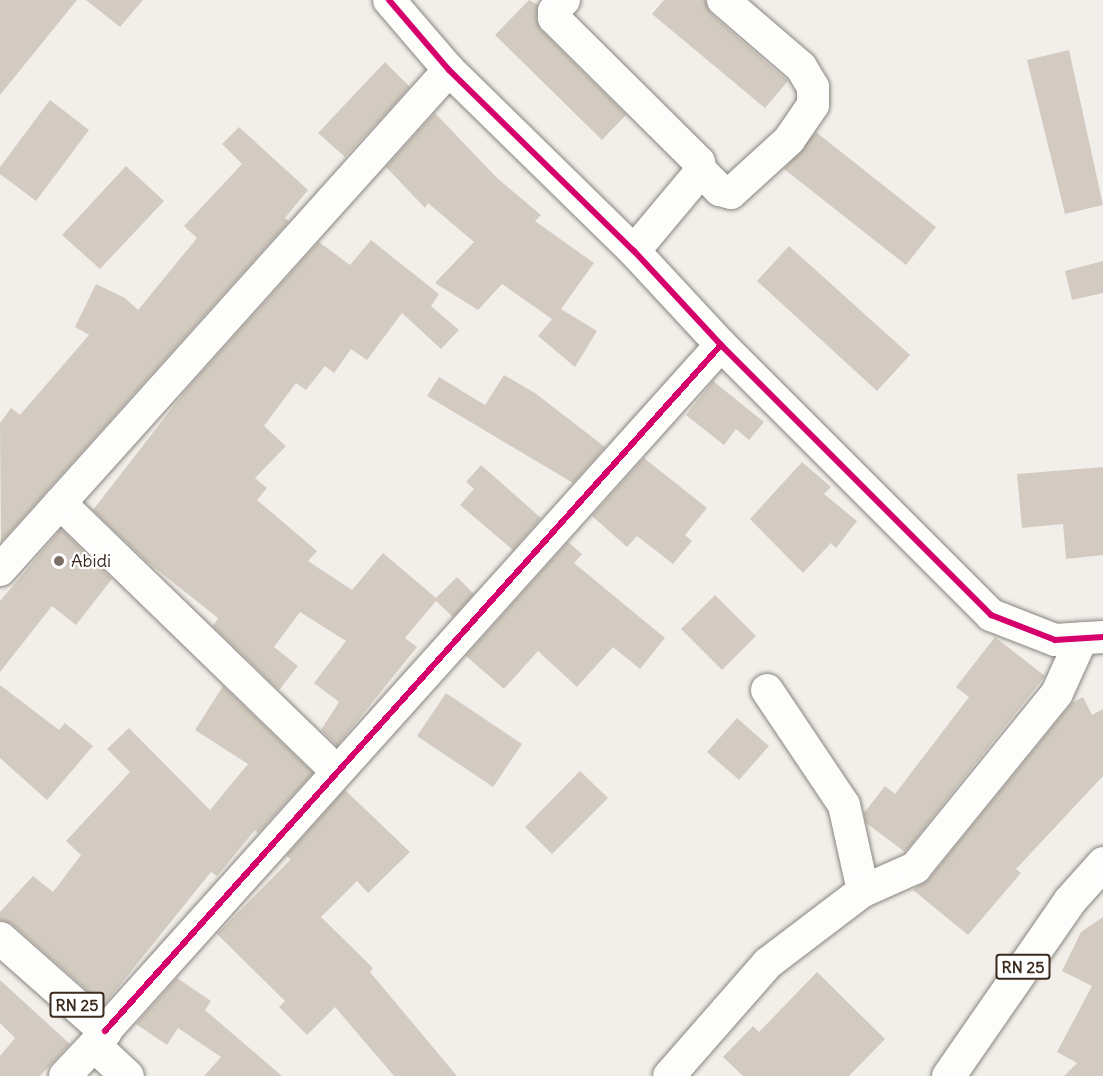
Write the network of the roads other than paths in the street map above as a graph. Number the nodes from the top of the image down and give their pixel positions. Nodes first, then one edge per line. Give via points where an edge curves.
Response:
1 (389, 0) edge
2 (425, 0) edge
3 (564, 0) edge
4 (723, 0) edge
5 (418, 32) junction
6 (449, 70) junction
7 (701, 171) junction
8 (634, 251) junction
9 (721, 345) junction
10 (60, 503) junction
11 (0, 570) edge
12 (1092, 638) edge
13 (766, 690) dead end
14 (336, 770) junction
15 (1103, 862) edge
16 (863, 891) junction
17 (0, 938) edge
18 (99, 1038) junction
19 (65, 1076) edge
20 (127, 1076) edge
21 (669, 1076) edge
22 (948, 1076) edge

1 - 5 street
2 - 5 street
3 - 7 street via 554,10 554,18 699,162
4 - 7 street via 801,67 813,87 813,105 789,140 731,193 720,190
5 - 6 street
6 - 8 street
6 - 10 street
7 - 8 street
8 - 9 street
9 - 12 street via 992,615 1055,640
9 - 14 street
10 - 11 street
10 - 14 street
12 - 16 street via 1057,693 915,868
13 - 16 street via 844,805
14 - 18 street
15 - 22 main road, RN 25 via 1069,901
16 - 21 street via 768,963
17 - 18 main road, RN 25
18 - 19 street
18 - 20 main road, RN 25

